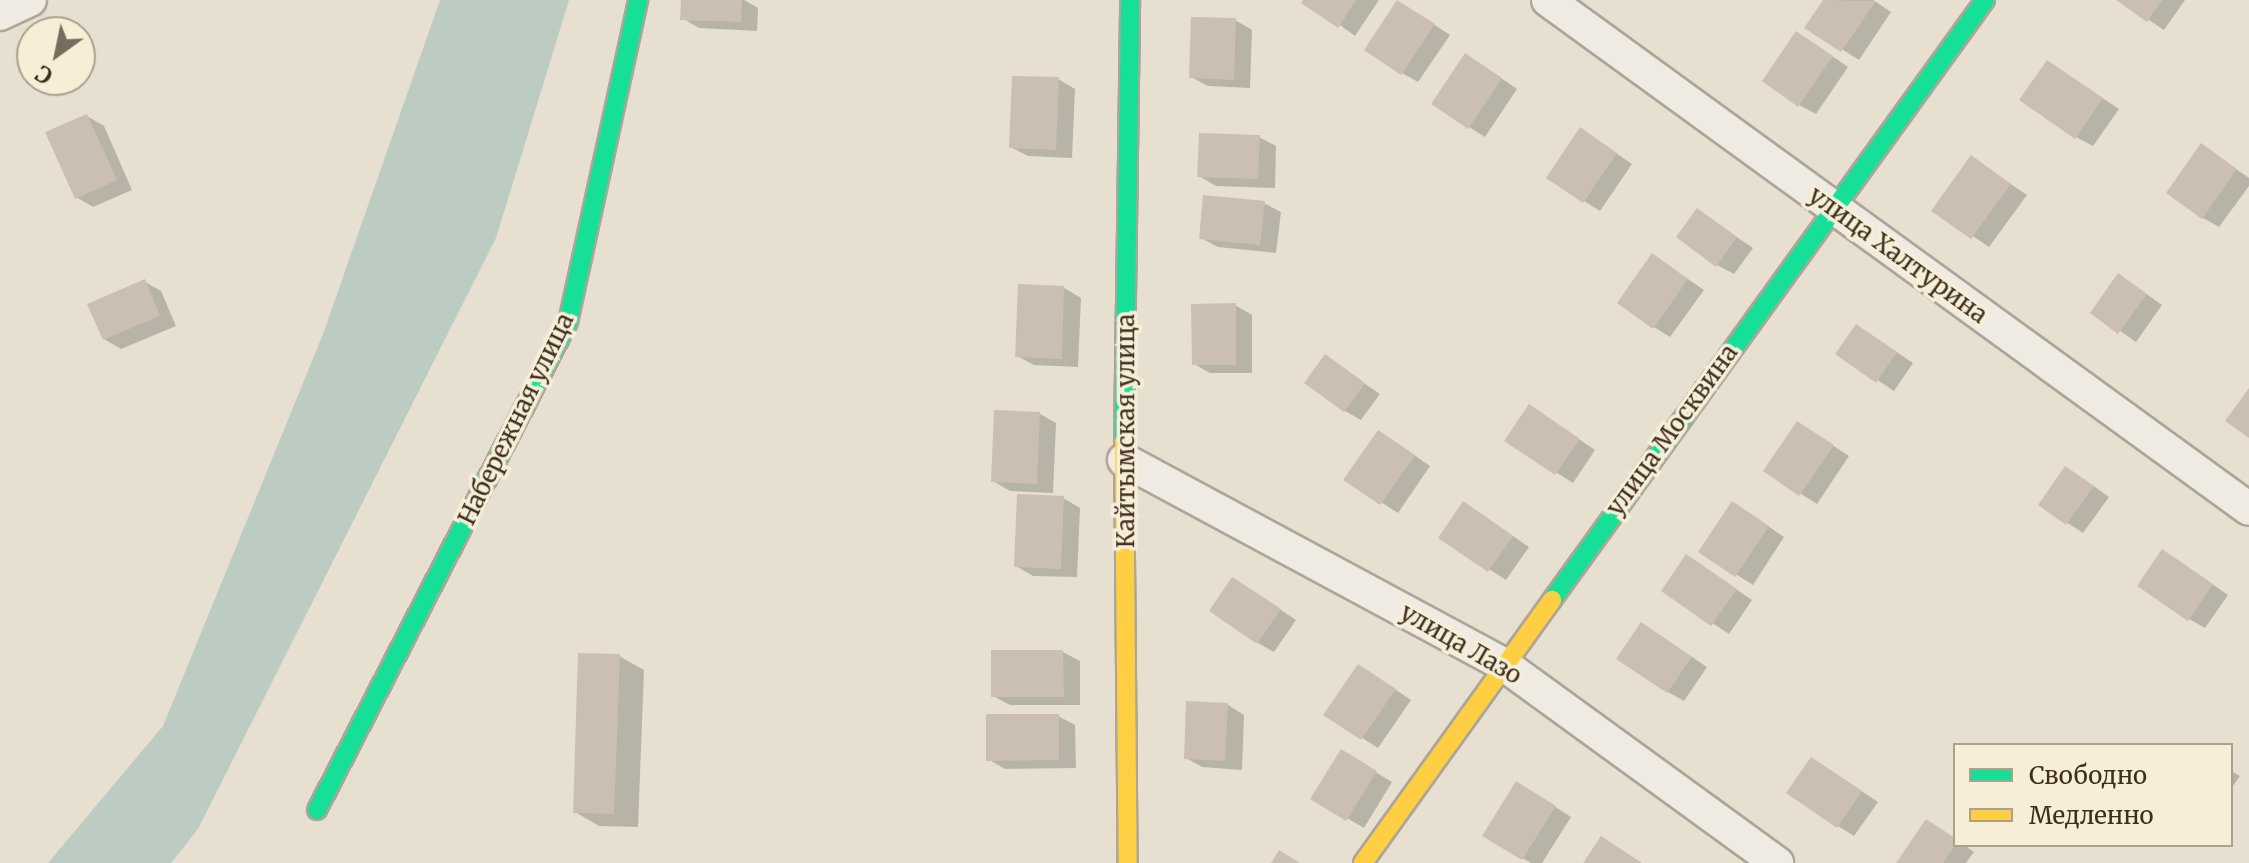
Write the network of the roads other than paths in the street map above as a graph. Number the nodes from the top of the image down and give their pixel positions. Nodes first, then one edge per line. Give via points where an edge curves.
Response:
1 (30, 0) edge
2 (638, 0) edge
3 (1130, 0) edge
4 (1548, 0) edge
5 (1985, 0) edge
6 (0, 14) edge
7 (1832, 208) junction
8 (1124, 460) junction
9 (2249, 509) edge
10 (1503, 664) junction
11 (317, 810) dead end
12 (1128, 863) edge
13 (1363, 863) edge
14 (1777, 863) edge

1 - 6 street
2 - 11 street, Набережная улица via 568,322
3 - 8 street, Кайтымская улица
4 - 7 street, улица Халтурина
5 - 7 street, улица Москвина
7 - 9 street, улица Халтурина
7 - 10 street, улица Москвина
8 - 10 street, улица Лазо
8 - 12 street, Кайтымская улица
10 - 13 street, улица Москвина
10 - 14 street, улица Лазо

